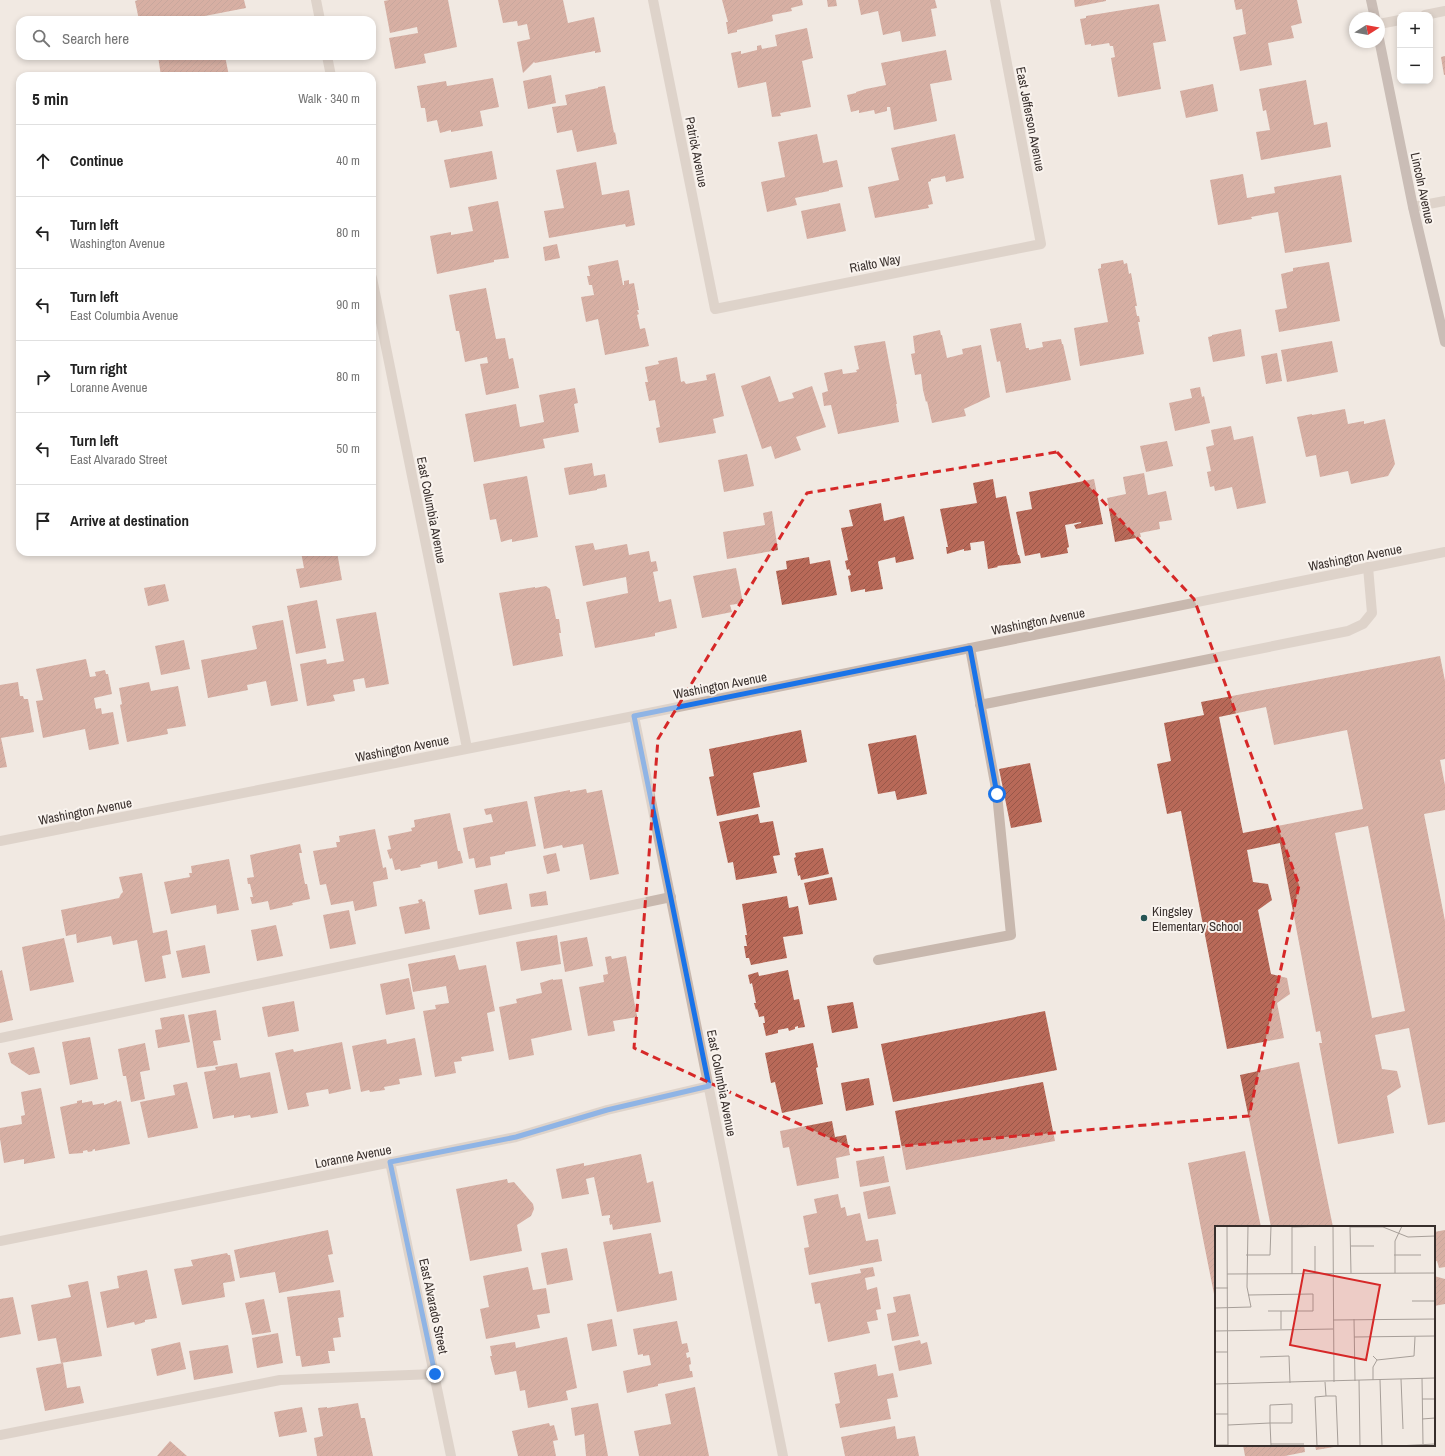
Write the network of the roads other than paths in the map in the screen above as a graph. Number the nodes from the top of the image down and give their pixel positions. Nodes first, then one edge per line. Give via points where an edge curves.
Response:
1 (316, 0) edge
2 (653, 0) edge
3 (995, 0) edge
4 (1371, 0) edge
5 (1445, 11) edge
6 (1374, 12) edge
7 (1433, 13) edge
8 (319, 16) edge
9 (1397, 21) edge
10 (1385, 23) edge
11 (1381, 48) edge
12 (328, 60) edge
13 (330, 72) edge
14 (1445, 201) edge
15 (1413, 207) junction
16 (1041, 244) joint
17 (376, 298) edge
18 (715, 309) joint
19 (1445, 342) edge
20 (1445, 552) edge
21 (1368, 567) junction
22 (970, 648) junction
23 (980, 705) junction
24 (634, 716) junction
25 (467, 748) junction
26 (0, 841) edge
27 (671, 897) junction
28 (878, 960) dead end
29 (0, 1038) edge
30 (709, 1086) junction
31 (390, 1162) junction
32 (0, 1241) edge
33 (435, 1374) junction
34 (0, 1435) edge
35 (451, 1456) edge
36 (783, 1456) edge

1 - 8 street
2 - 18 street, Patrick Avenue
3 - 16 street, East Jefferson Avenue
4 - 6 street
5 - 7 street
9 - 10 street
11 - 15 street, Lincoln Avenue
12 - 13 street
14 - 15 street
15 - 19 street, Lincoln Avenue
16 - 18 street, Rialto Way
17 - 25 street, East Columbia Avenue
20 - 21 street, Washington Avenue
21 - 22 street, Washington Avenue
21 - 23 street via 1372,613 1363,624 1348,631
22 - 23 street
22 - 24 street, Washington Avenue
23 - 28 street via 997,794 1011,936
24 - 25 street, Washington Avenue
24 - 27 street, East Columbia Avenue
25 - 26 street, Washington Avenue
27 - 29 street
27 - 30 street, East Columbia Avenue
30 - 31 street, Loranne Avenue via 607,1110 516,1137
30 - 36 street, East Columbia Avenue
31 - 32 street, Loranne Avenue
31 - 33 street, East Alvarado Street
33 - 34 street via 280,1380
33 - 35 street, East Alvarado Street

